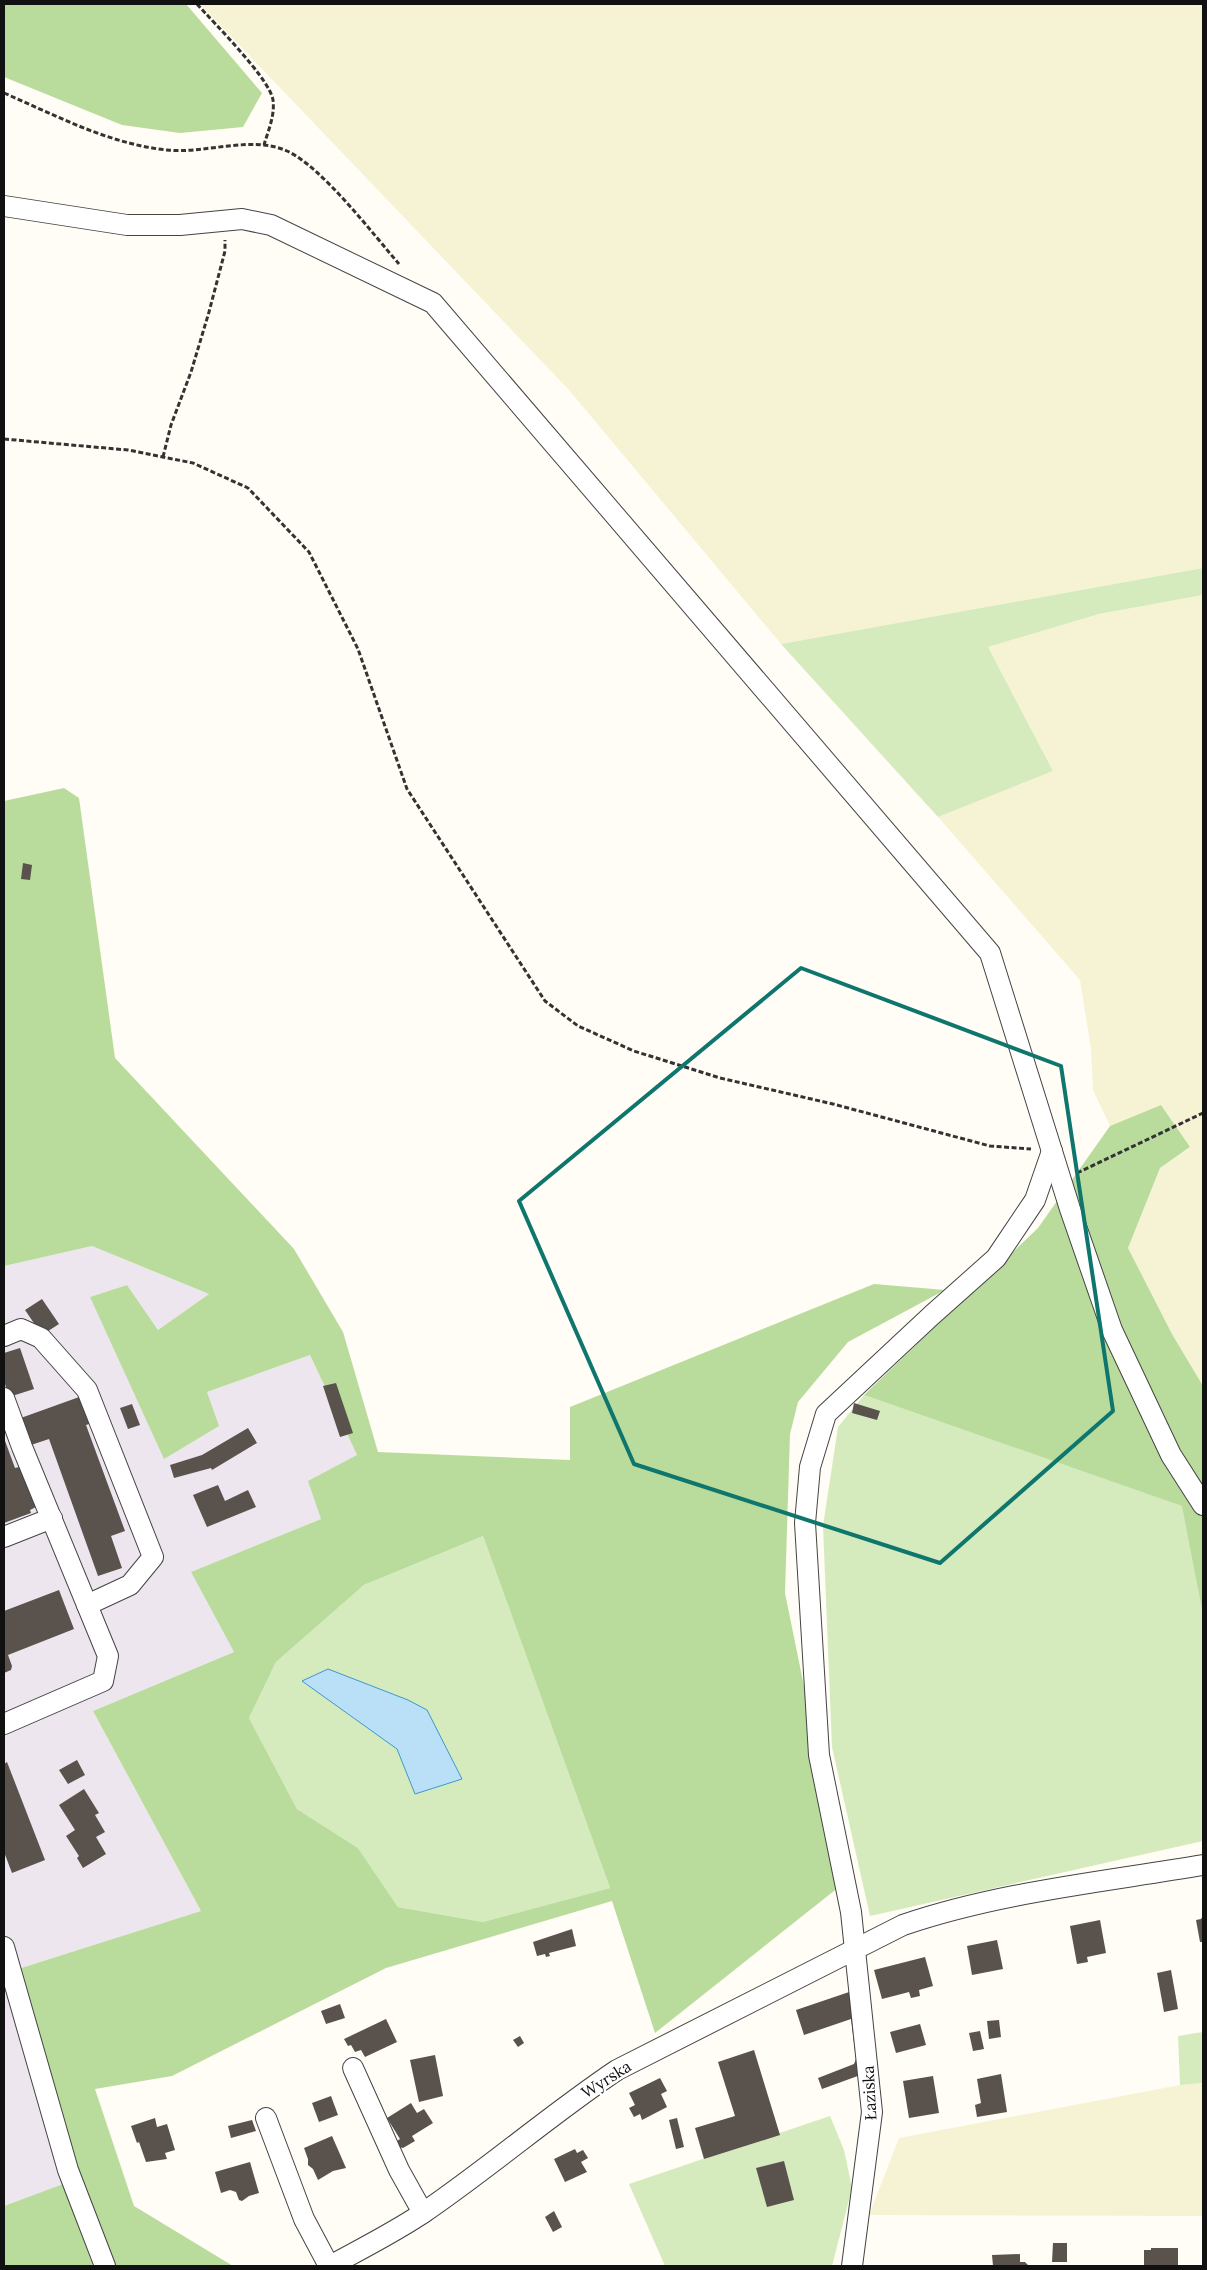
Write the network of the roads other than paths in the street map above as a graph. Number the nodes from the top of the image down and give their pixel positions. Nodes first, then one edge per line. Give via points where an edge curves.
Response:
1 (4, 206) edge
2 (1052, 1151) junction
3 (4, 1336) edge
4 (4, 1398) edge
5 (1203, 1505) edge
6 (52, 1518) junction
7 (4, 1537) edge
8 (87, 1605) junction
9 (4, 1724) edge
10 (1203, 1865) edge
11 (4, 1947) edge
12 (855, 1949) junction
13 (353, 2068) dead end
14 (266, 2118) dead end
15 (424, 2213) junction
16 (105, 2266) edge
17 (329, 2266) edge
18 (852, 2266) edge

1 - 2 street via 127,225 180,225 242,218 271,225 433,303 990,953
2 - 5 street via 1112,1330 1171,1455
2 - 12 street, Łaziska via 1035,1200 996,1258 826,1414 810,1467 805,1523 819,1755 851,1912
3 - 8 street via 21,1329 41,1338 87,1390 153,1557 130,1585
4 - 6 street
6 - 7 street
6 - 8 street
8 - 9 street via 108,1656 103,1681
10 - 12 street, Wyrska via 945,1911 903,1925
11 - 16 street via 68,2170
12 - 15 street, Wyrska via 617,2070
12 - 18 street, Łaziska via 872,2112
13 - 15 street via 399,2170
14 - 17 street via 304,2218
15 - 17 street, Wyrska

